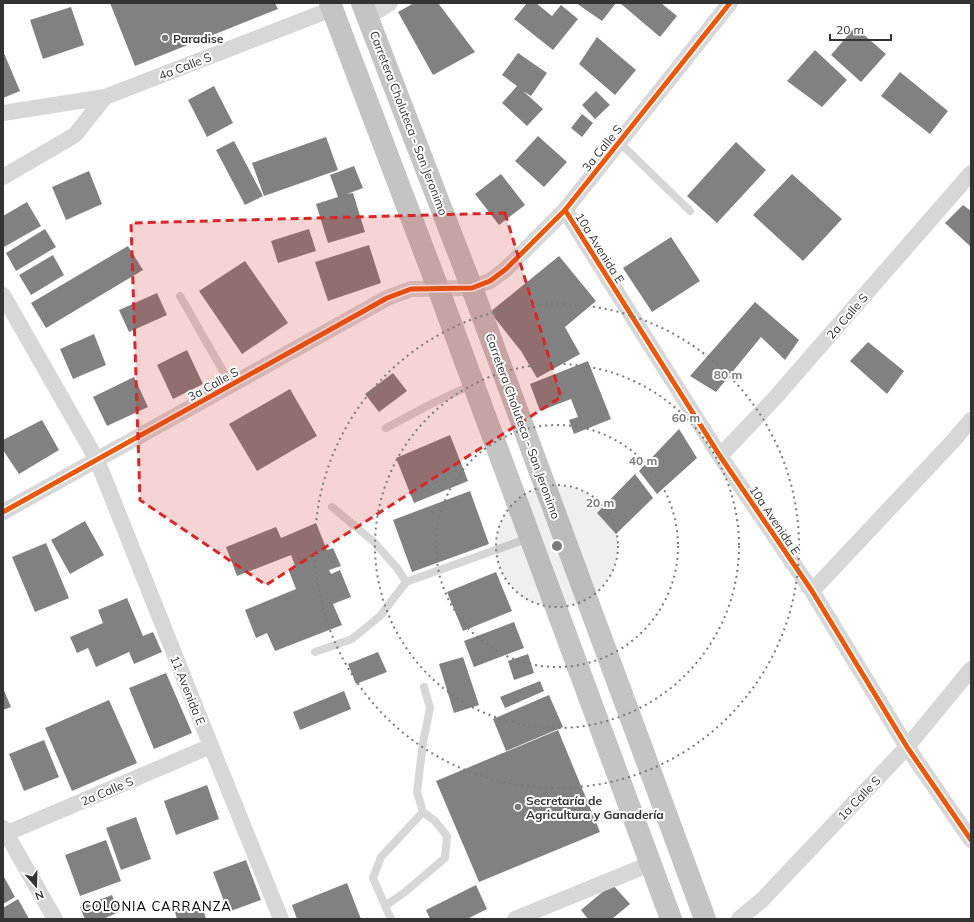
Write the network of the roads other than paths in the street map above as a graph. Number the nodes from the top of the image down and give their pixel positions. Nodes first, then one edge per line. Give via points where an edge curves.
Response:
1 (390, 3) edge
2 (730, 3) edge
3 (331, 6) edge
4 (365, 10) edge
5 (105, 97) junction
6 (3, 113) edge
7 (619, 142) junction
8 (971, 173) edge
9 (3, 177) edge
10 (565, 210) junction
11 (690, 211) dead end
12 (438, 288) junction
13 (472, 288) junction
14 (3, 295) edge
15 (180, 296) dead end
16 (473, 384) junction
17 (231, 385) junction
18 (971, 420) edge
19 (386, 428) dead end
20 (720, 456) junction
21 (97, 460) junction
22 (332, 507) dead end
23 (3, 512) edge
24 (530, 538) junction
25 (406, 582) junction
26 (812, 591) junction
27 (315, 652) dead end
28 (971, 669) edge
29 (424, 687) dead end
30 (211, 746) junction
31 (907, 747) junction
32 (423, 812) junction
33 (4, 832) edge
34 (971, 840) edge
35 (650, 864) junction
36 (574, 896) junction
37 (385, 906) junction
38 (55, 919) edge
39 (281, 919) edge
40 (391, 919) edge
41 (515, 919) edge
42 (549, 919) edge
43 (671, 919) edge
44 (705, 919) edge
45 (738, 919) edge

1 - 4 street
2 - 7 street, 3a Calle S
3 - 5 street, 4a Calle S
3 - 12 highway
4 - 13 highway, Carretera Choluteca - San Jeronimo
5 - 6 street, 4a Calle S
5 - 9 street via 75,135
7 - 10 street, 3a Calle S
7 - 11 lane
8 - 20 street, 2a Calle S via 774,399
10 - 13 street, 3a Calle S via 506,269 490,281
10 - 20 street, 10a Avenida E
12 - 13 street, 3a Calle S
12 - 16 highway
12 - 17 street, 3a Calle S via 411,289 388,298
13 - 44 highway, Carretera Choluteca - San Jeronimo
14 - 21 street, 11 Avenida E
15 - 17 lane
16 - 19 lane
16 - 24 highway
17 - 21 street, 3a Calle S
18 - 26 street
20 - 26 street, 10a Avenida E
21 - 23 street, 3a Calle S
21 - 30 street, 11 Avenida E
22 - 25 lane via 374,542
24 - 25 lane
24 - 35 highway
25 - 27 lane via 380,616 352,639
26 - 31 street, 10a Avenida E
28 - 31 street, 1a Calle S
29 - 32 lane via 430,708 417,792
30 - 33 street, 2a Calle S
30 - 39 street, 11 Avenida E
31 - 34 street, 10a Avenida E
31 - 45 street, 1a Calle S via 762,900
32 - 37 lane via 381,857 373,878
32 - 37 lane via 435,821 447,836 445,858
33 - 38 street
35 - 36 street
35 - 43 highway
36 - 41 street
36 - 42 street
37 - 40 lane

